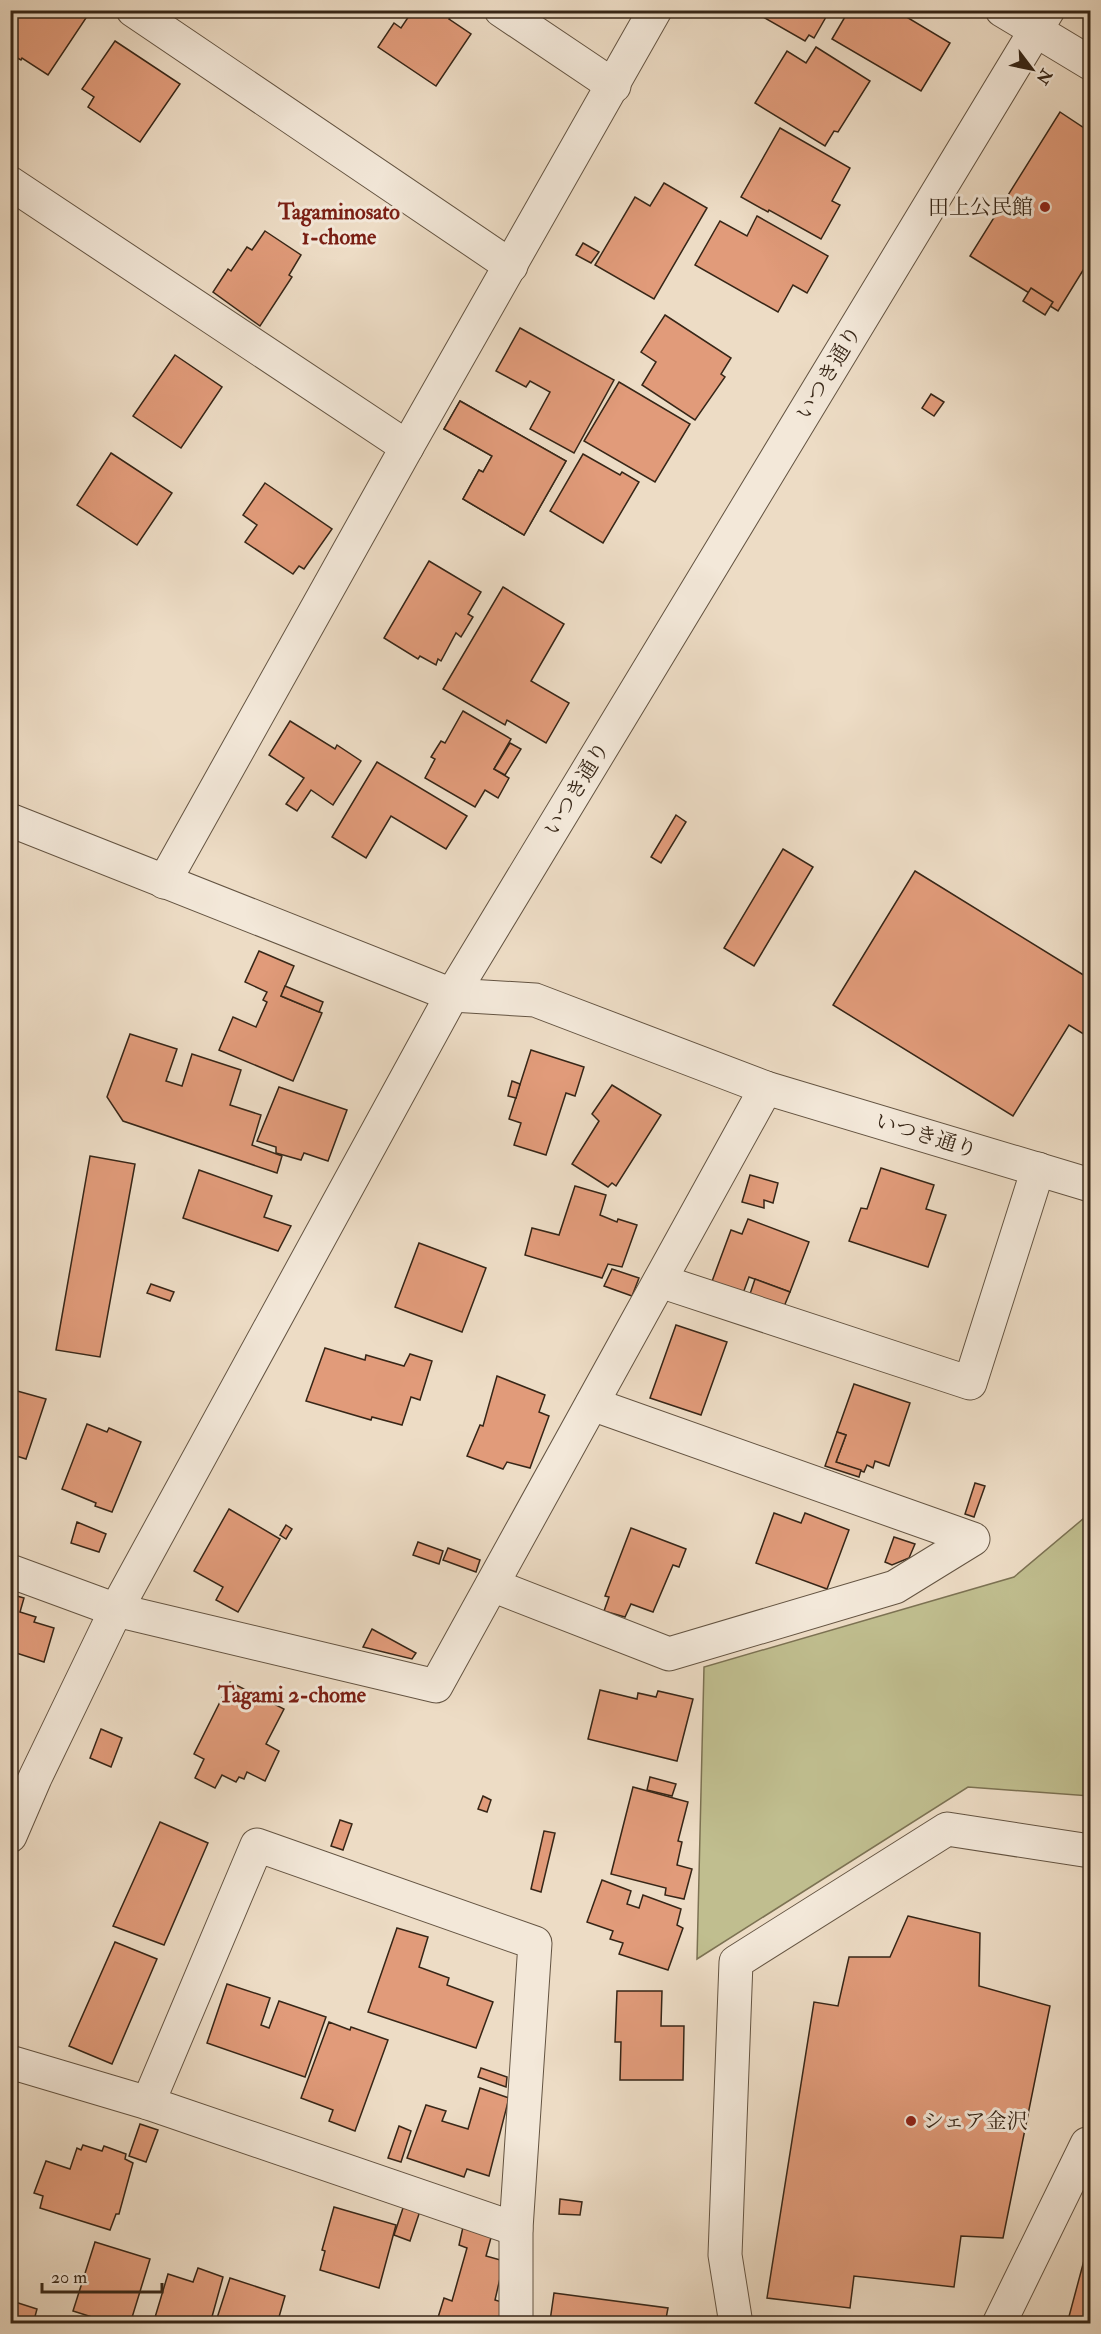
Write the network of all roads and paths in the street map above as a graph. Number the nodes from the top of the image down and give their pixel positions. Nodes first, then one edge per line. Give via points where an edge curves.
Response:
1 (133, 10) edge
2 (501, 10) edge
3 (656, 10) edge
4 (1002, 10) edge
5 (1042, 21) edge
6 (1090, 63) edge
7 (614, 86) junction
8 (10, 183) edge
9 (511, 266) junction
10 (406, 447) junction
11 (10, 820) edge
12 (164, 882) junction
13 (452, 995) junction
14 (766, 1088) junction
15 (1038, 1169) junction
16 (1090, 1185) edge
17 (660, 1281) junction
18 (592, 1404) junction
19 (10, 1571) edge
20 (492, 1585) junction
21 (116, 1610) junction
22 (10, 1836) edge
23 (1090, 1851) edge
24 (10, 2062) edge
25 (148, 2103) junction
26 (1090, 2145) edge
27 (516, 2229) junction
28 (516, 2324) edge
29 (736, 2324) edge
30 (999, 2324) edge

1 - 9 street
2 - 7 street
3 - 7 street
4 - 5 street
5 - 6 street
5 - 13 street, いつき通り
7 - 9 street
8 - 10 street
9 - 10 street
10 - 12 street
11 - 12 street
12 - 13 street
13 - 14 street, いつき通り via 535,1000
13 - 21 street
14 - 15 street, いつき通り
14 - 17 street
15 - 16 street, いつき通り
15 - 17 street via 969,1383
17 - 18 street
18 - 20 street
18 - 20 street via 973,1539 895,1587 669,1654
19 - 21 street
20 - 21 street via 436,1686
21 - 22 street
23 - 29 street via 947,1829 736,1962 725,2255
24 - 25 street
25 - 27 street
25 - 27 street via 257,1845 535,1943
26 - 30 street via 1087,2144
27 - 28 street

